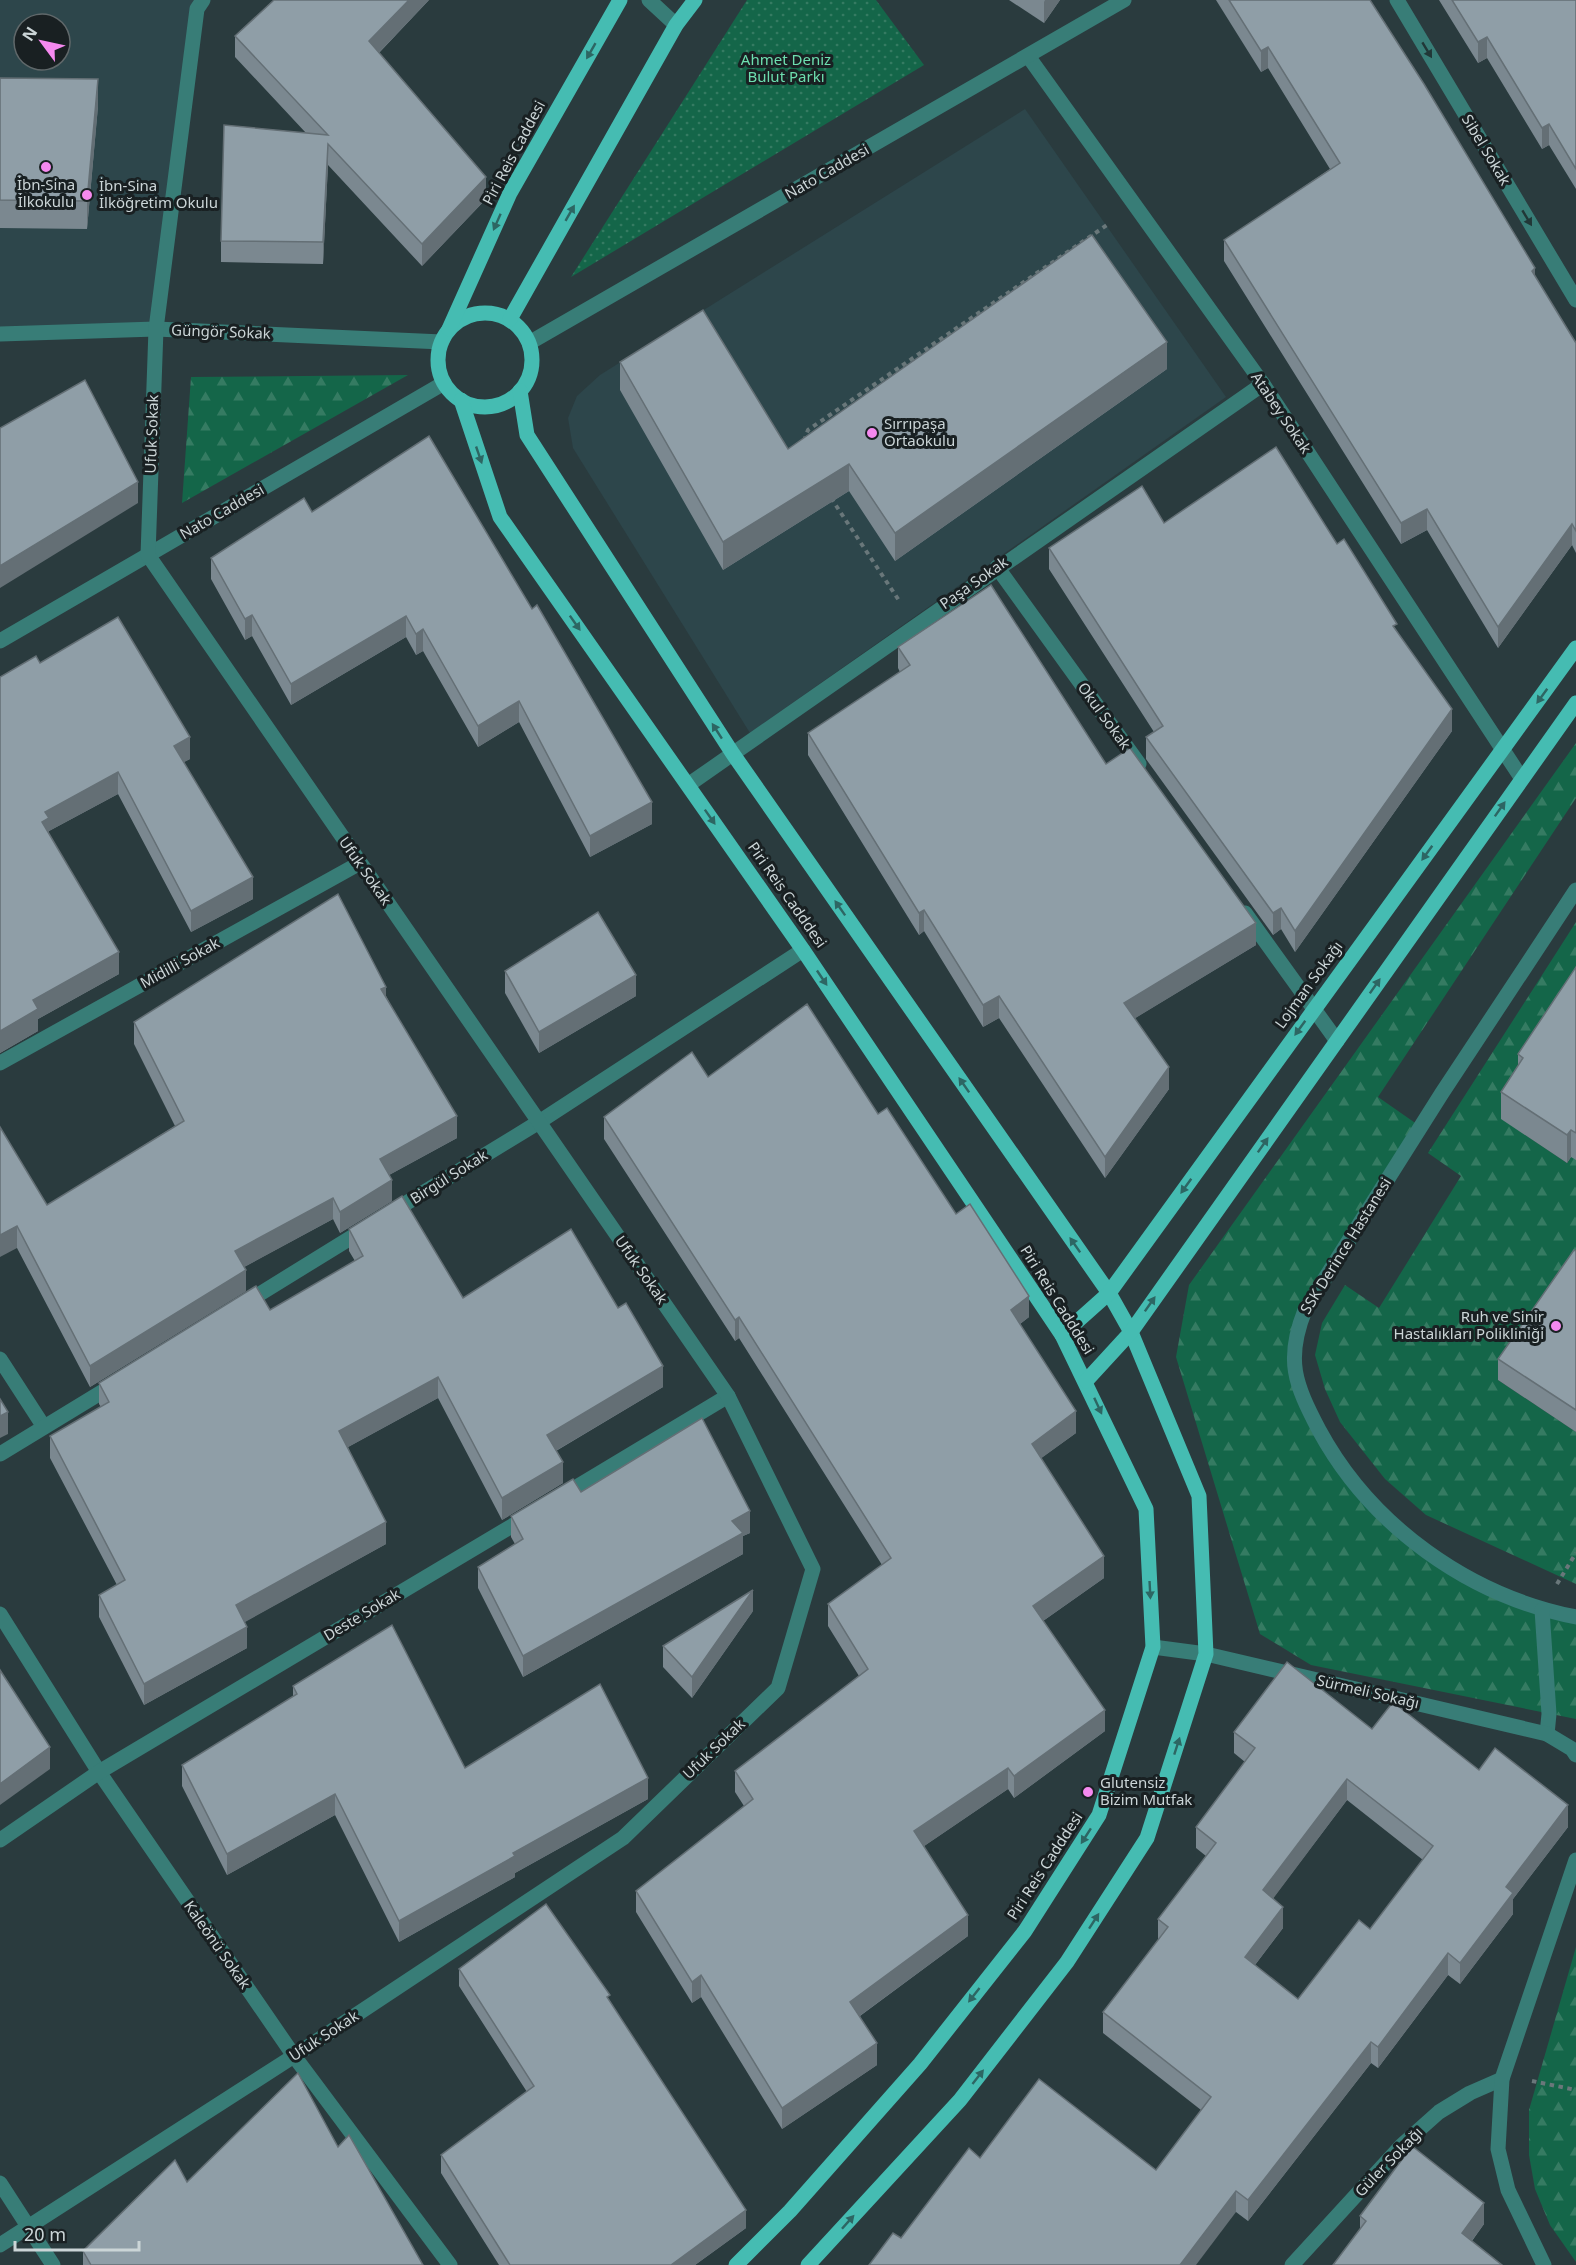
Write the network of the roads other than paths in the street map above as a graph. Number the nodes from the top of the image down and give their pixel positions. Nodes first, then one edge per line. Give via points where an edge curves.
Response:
1 (203, 0) edge
2 (620, 0) edge
3 (649, 0) edge
4 (695, 0) edge
5 (1124, 0) edge
6 (1397, 0) edge
7 (676, 25) junction
8 (1028, 56) junction
9 (1576, 300) edge
10 (510, 319) junction
11 (156, 329) junction
12 (0, 334) edge
13 (446, 336) junction
14 (530, 343) junction
15 (444, 383) junction
16 (1263, 384) junction
17 (520, 391) junction
18 (461, 400) junction
19 (148, 555) junction
20 (997, 567) junction
21 (0, 641) edge
22 (1576, 648) edge
23 (1576, 703) edge
24 (1502, 751) junction
25 (733, 754) junction
26 (1149, 778) edge
27 (1522, 778) junction
28 (687, 785) junction
29 (360, 863) junction
30 (1576, 890) edge
31 (1238, 903) edge
32 (803, 950) junction
33 (1314, 1009) junction
34 (1336, 1041) junction
35 (0, 1063) edge
36 (539, 1122) junction
37 (1109, 1293) junction
38 (236, 1309) edge
39 (1131, 1332) junction
40 (1062, 1335) junction
41 (0, 1359) edge
42 (125, 1377) edge
43 (1086, 1381) junction
44 (728, 1396) junction
45 (44, 1427) junction
46 (0, 1454) edge
47 (1542, 1610) junction
48 (0, 1614) edge
49 (1576, 1617) edge
50 (1153, 1647) junction
51 (1206, 1654) junction
52 (1547, 1734) junction
53 (1576, 1755) edge
54 (99, 1772) junction
55 (0, 1840) edge
56 (1576, 1860) edge
57 (294, 2056) junction
58 (1502, 2079) junction
59 (0, 2183) edge
60 (27, 2227) junction
61 (0, 2245) edge
62 (52, 2265) edge
63 (450, 2265) edge
64 (736, 2265) edge
65 (808, 2265) edge
66 (1292, 2265) edge
67 (1544, 2265) edge

1 - 11 street, Ufuk Sokak via 197,9
2 -> 13 main road, Piri Reis Caddesi via 510,193
3 - 7 street
4 - 7 main road
5 - 8 street, Nato Caddesi
6 -> 9 street, Sibel Sokak
10 -> 7 main road
8 - 14 street, Nato Caddesi
8 - 16 street, Atabey Sokak
10 - 13 main road via 484,313 471,315
10 - 14 main road
11 - 12 street, Güngör Sokak
11 - 13 street, Güngör Sokak
11 - 19 street, Ufuk Sokak
13 - 15 main road via 438,356
14 - 17 main road via 531,368
15 - 18 main road
15 - 19 street, Nato Caddesi
16 - 20 street, Paşa Sokak
16 - 24 street, Atabey Sokak
17 - 18 main road via 492,406 476,406
25 -> 17 main road via 526,435
18 -> 28 main road, Piri Reis Cadddesi via 500,517
19 - 21 street, Nato Caddesi
19 - 29 street, Ufuk Sokak
20 - 25 street, Paşa Sokak
20 - 26 street, Okul Sokak
22 -> 24 main road, Lojman Sokağı
23 - 27 main road
24 - 27 street, Atabey Sokak
24 -> 33 main road, Lojman Sokağı
25 - 28 street, Paşa Sokak
37 -> 25 main road
34 -> 27 main road
28 -> 32 main road, Piri Reis Cadddesi
29 - 35 street, Midilli Sokak
29 - 36 street, Ufuk Sokak
30 - 47 street, SSK Derince Hastanesi via 1305,1310 1292,1355 1294,1377 1303,1399 1328,1447 1365,1498 1409,1539 1471,1579
31 - 33 street
32 - 36 street, Birgül Sokak
32 -> 40 main road, Piri Reis Cadddesi
33 - 34 street
33 -> 37 main road, Lojman Sokağı
39 -> 34 main road
36 - 38 street, Birgül Sokak
36 - 44 street, Ufuk Sokak
37 - 39 main road
37 - 40 main road, Lojman Sokağı
39 - 43 main road
39 - 51 main road via 1199,1496
40 - 43 main road, Piri Reis Cadddesi
41 - 45 street
42 - 45 street
43 -> 50 main road, Piri Reis Cadddesi via 1146,1509
44 - 54 street, Deste Sokak
44 - 57 street, Ufuk Sokak via 813,1569 778,1688 623,1838
45 - 46 street
47 - 49 street, SSK Derince Hastanesi
47 - 52 street
48 - 54 street, Kaleönü Sokak
50 - 51 street, Sürmeli Sokağı
50 -> 64 main road, Piri Reis Cadddesi via 1099,1815 1025,1931 920,2064 790,2211
51 - 52 street, Sürmeli Sokağı
65 -> 51 main road via 960,2100 1067,1962 1147,1838
52 - 53 street, Sürmeli Sokağı
54 - 55 street, Deste Sokak
54 - 57 street, Kaleönü Sokak
56 - 58 street
57 - 60 street, Ufuk Sokak
57 - 63 street, Kaleönü Sokak
58 - 66 street, Güler Sokağı via 1439,2112 1402,2145
58 - 67 street via 1498,2149 1508,2190
59 - 60 street
60 - 61 street, Ufuk Sokak
60 - 62 street

